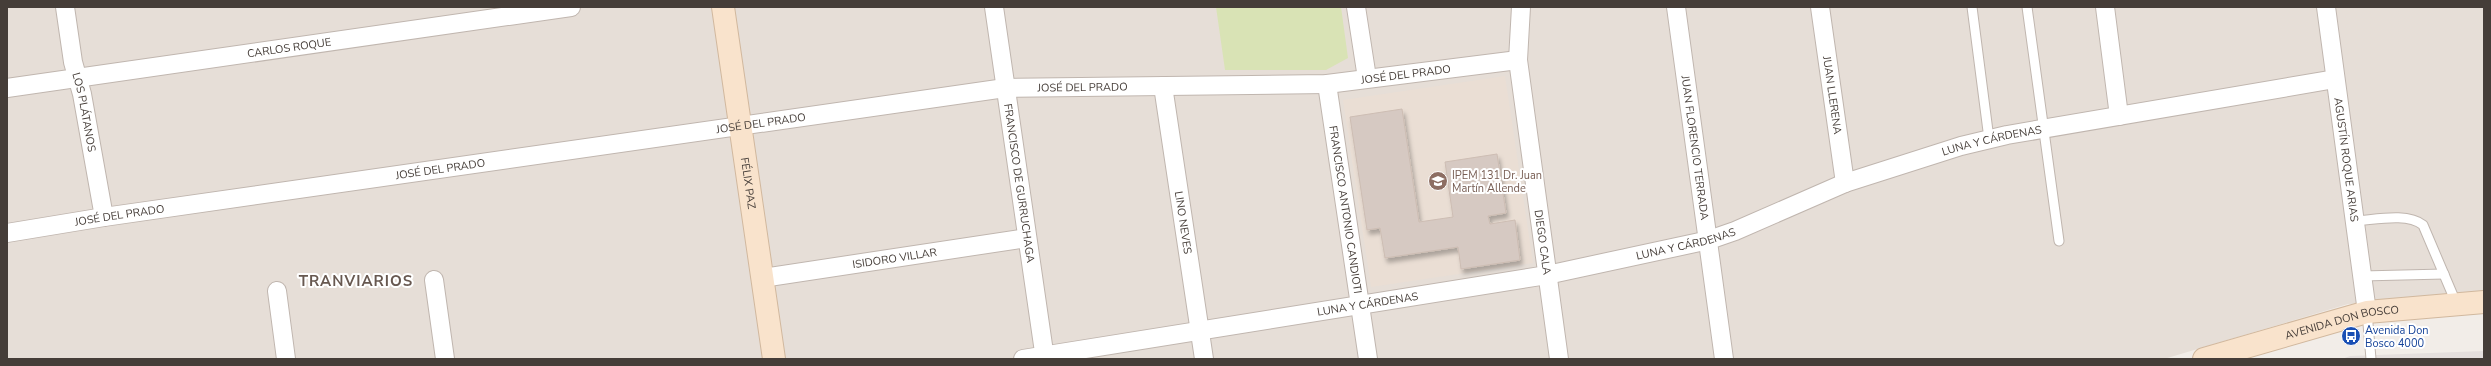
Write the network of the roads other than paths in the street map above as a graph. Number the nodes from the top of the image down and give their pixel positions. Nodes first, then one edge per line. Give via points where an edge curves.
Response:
1 (65, 7) edge
2 (571, 7) edge
3 (723, 7) edge
4 (994, 7) edge
5 (1356, 7) edge
6 (1520, 7) edge
7 (1676, 7) edge
8 (1820, 7) edge
9 (1972, 7) edge
10 (2027, 7) edge
11 (2105, 7) edge
12 (2326, 7) edge
13 (1518, 60) junction
14 (78, 77) junction
15 (1367, 78) junction
16 (2335, 78) junction
17 (1327, 84) junction
18 (1163, 86) junction
19 (7, 88) edge
20 (1006, 88) junction
21 (2119, 116) junction
22 (740, 127) junction
23 (2043, 129) junction
24 (1989, 139) junction
25 (1845, 183) junction
26 (104, 217) junction
27 (2355, 221) junction
28 (7, 233) edge
29 (1027, 238) junction
30 (1709, 240) junction
31 (2060, 241) dead end
32 (2444, 274) junction
33 (1547, 275) junction
34 (2362, 276) junction
35 (762, 278) junction
36 (434, 280) dead end
37 (277, 291) dead end
38 (2484, 302) edge
39 (2456, 304) junction
40 (1360, 306) junction
41 (2367, 312) junction
42 (1200, 329) junction
43 (1045, 357) edge
44 (2214, 358) edge
45 (286, 359) edge
46 (445, 359) edge
47 (774, 359) edge
48 (1023, 359) edge
49 (1204, 359) edge
50 (1368, 359) edge
51 (1559, 359) edge
52 (1724, 359) edge
53 (2371, 359) edge

1 - 14 street, LOS PLÁTANOS
2 - 14 street, CARLOS ROQUE
3 - 22 main road, FÉLIX PAZ
4 - 20 street, FRANCISCO DE GURRUCHAGA
5 - 15 street
6 - 13 street, DIEGO CALA
7 - 30 street, JUAN FLORENCIO TERRADA
8 - 25 street, JUAN LLERENA
9 - 24 lane
10 - 23 lane
11 - 21 street
12 - 16 street, AGUSTÍN ROQUE ARIAS
13 - 15 street, JOSÉ DEL PRADO
13 - 33 street, DIEGO CALA
14 - 19 street, CARLOS ROQUE
14 - 26 street, LOS PLÁTANOS
15 - 17 street, JOSÉ DEL PRADO
16 - 21 street, LUNA Y CÁRDENAS
16 - 27 street, AGUSTÍN ROQUE ARIAS
17 - 18 street, JOSÉ DEL PRADO
17 - 40 street, FRANCISCO ANTONIO CANDIOTI
18 - 20 street, JOSÉ DEL PRADO
18 - 42 street, LINO NEVES
20 - 22 street, JOSÉ DEL PRADO
20 - 29 street, FRANCISCO DE GURRUCHAGA
21 - 23 street, LUNA Y CÁRDENAS
22 - 26 street, JOSÉ DEL PRADO
22 - 35 main road, FÉLIX PAZ
23 - 24 street, LUNA Y CÁRDENAS
23 - 31 lane
24 - 25 street, LUNA Y CÁRDENAS via 1936,153
25 - 30 street, LUNA Y CÁRDENAS
26 - 28 street, JOSÉ DEL PRADO
27 - 32 lane via 2417,220 2423,225
27 - 34 street, AGUSTÍN ROQUE ARIAS
29 - 35 street, ISIDORO VILLAR
29 - 43 street, FRANCISCO DE GURRUCHAGA
30 - 33 street, LUNA Y CÁRDENAS
30 - 52 street, JUAN FLORENCIO TERRADA
32 - 34 lane
32 - 39 lane
33 - 40 street, LUNA Y CÁRDENAS
33 - 51 street, DIEGO CALA
34 - 41 street, AGUSTÍN ROQUE ARIAS
35 - 47 main road, FÉLIX PAZ
36 - 46 street
37 - 45 street
38 - 39 main road, AVENIDA DON BOSCO
39 - 41 main road, AVENIDA DON BOSCO
40 - 42 street, LUNA Y CÁRDENAS
40 - 50 street, FRANCISCO ANTONIO CANDIOTI
41 - 44 main road, AVENIDA DON BOSCO
41 - 53 lane
42 - 43 street, LUNA Y CÁRDENAS
42 - 49 street, LINO NEVES
43 - 48 street, LUNA Y CÁRDENAS

